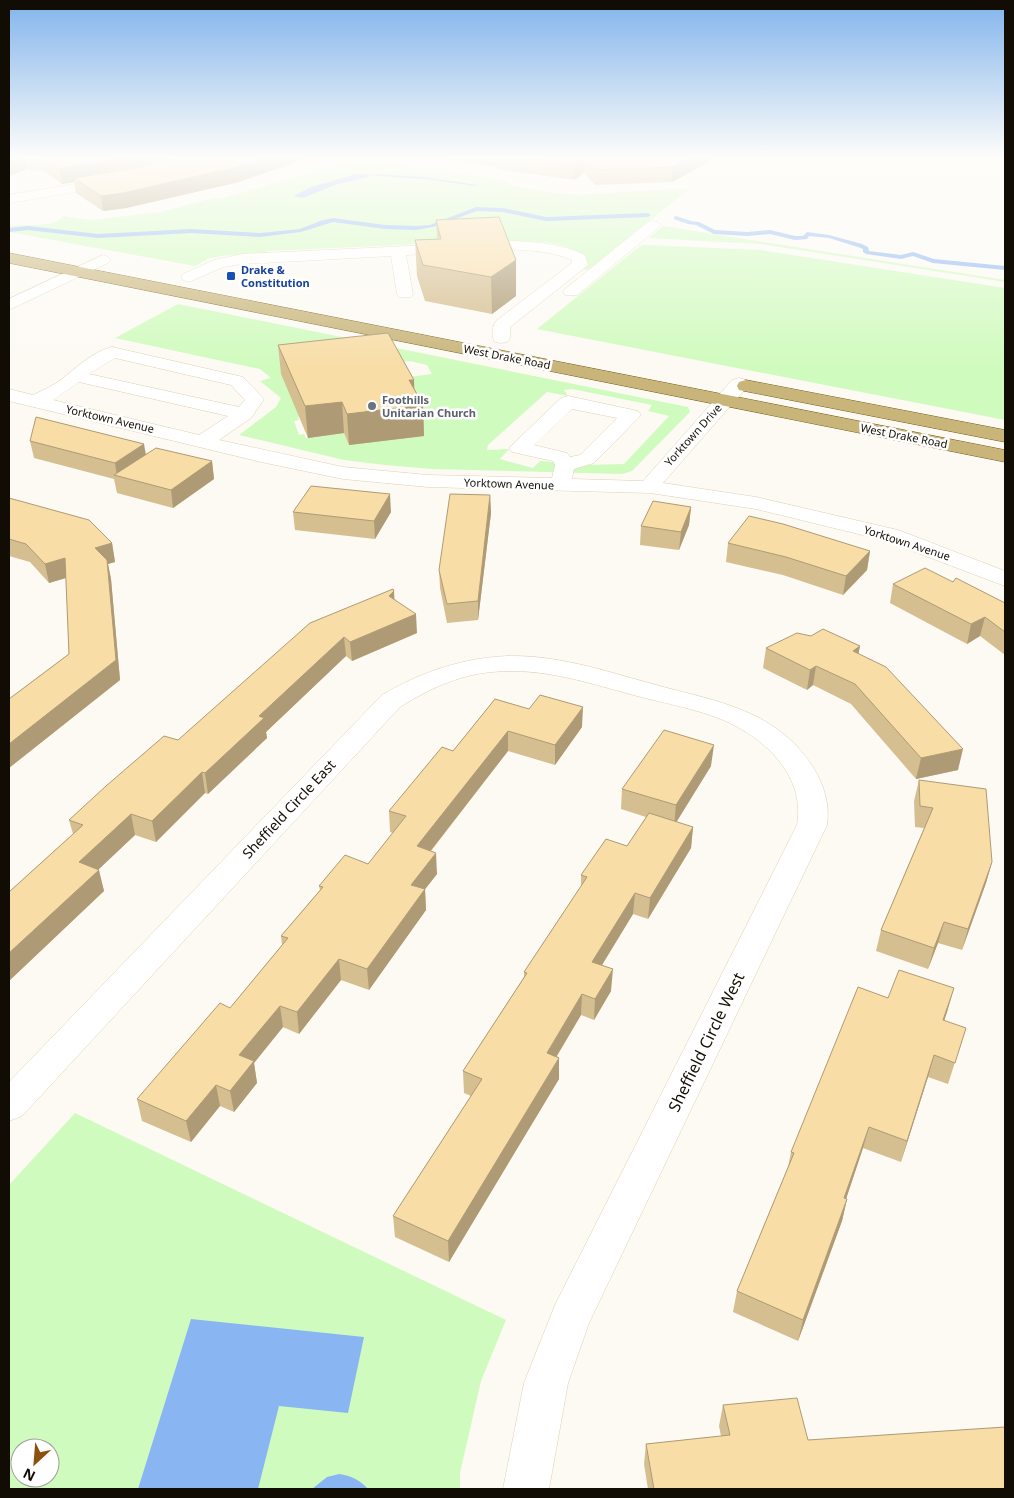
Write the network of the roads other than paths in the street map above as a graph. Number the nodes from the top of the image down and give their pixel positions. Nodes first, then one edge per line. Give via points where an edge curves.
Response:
1 (650, 227) edge
2 (12, 250) edge
3 (398, 251) junction
4 (112, 261) joint
5 (80, 271) junction
6 (172, 273) dead end
7 (189, 276) junction
8 (220, 282) dead end
9 (405, 294) dead end
10 (559, 302) dead end
11 (9, 305) edge
12 (530, 323) dead end
13 (482, 334) dead end
14 (501, 338) junction
15 (520, 342) dead end
16 (482, 352) junction
17 (75, 376) junction
18 (729, 382) joint
19 (9, 394) edge
20 (37, 401) junction
21 (724, 401) junction
22 (244, 414) junction
23 (1005, 436) edge
24 (204, 441) junction
25 (1005, 456) edge
26 (565, 464) junction
27 (560, 486) junction
28 (650, 488) junction
29 (1005, 579) edge
30 (639, 689) joint
31 (9, 1106) edge
32 (526, 1489) edge

1 - 10 street
2 - 4 main road, West Drake Road
2 - 5 main road, West Drake Road
3 - 7 street via 243,259 219,263
3 - 9 street
3 - 14 street via 546,246 580,258 580,265 502,325
4 - 5 street
5 - 11 street
5 - 16 main road, West Drake Road
6 - 7 main road
7 - 8 main road
12 - 14 street
13 - 14 main road, West Drake Road
14 - 15 main road, West Drake Road
14 - 16 street
16 - 21 main road, West Drake Road
17 - 20 street
17 - 22 street
17 - 22 street via 112,352 237,381 255,399
18 - 21 street, Yorktown Drive
18 - 23 main road, West Drake Road
19 - 20 street, Yorktown Avenue
20 - 24 street, Yorktown Avenue
21 - 25 main road, West Drake Road
21 - 28 street, Yorktown Drive via 656,477
22 - 24 street
24 - 27 street, Yorktown Avenue via 304,465 376,477
26 - 26 street via 587,459 631,415 568,402 519,448 560,457
26 - 27 street
27 - 28 street, Yorktown Avenue
28 - 29 street, Yorktown Avenue via 756,503 890,535
30 - 31 street, Sheffield Circle East via 553,666 522,664 491,664 462,669 413,686 391,701
30 - 32 street, Sheffield Circle West via 728,713 778,743 796,763 808,784 813,807 812,826 570,1319 546,1384

